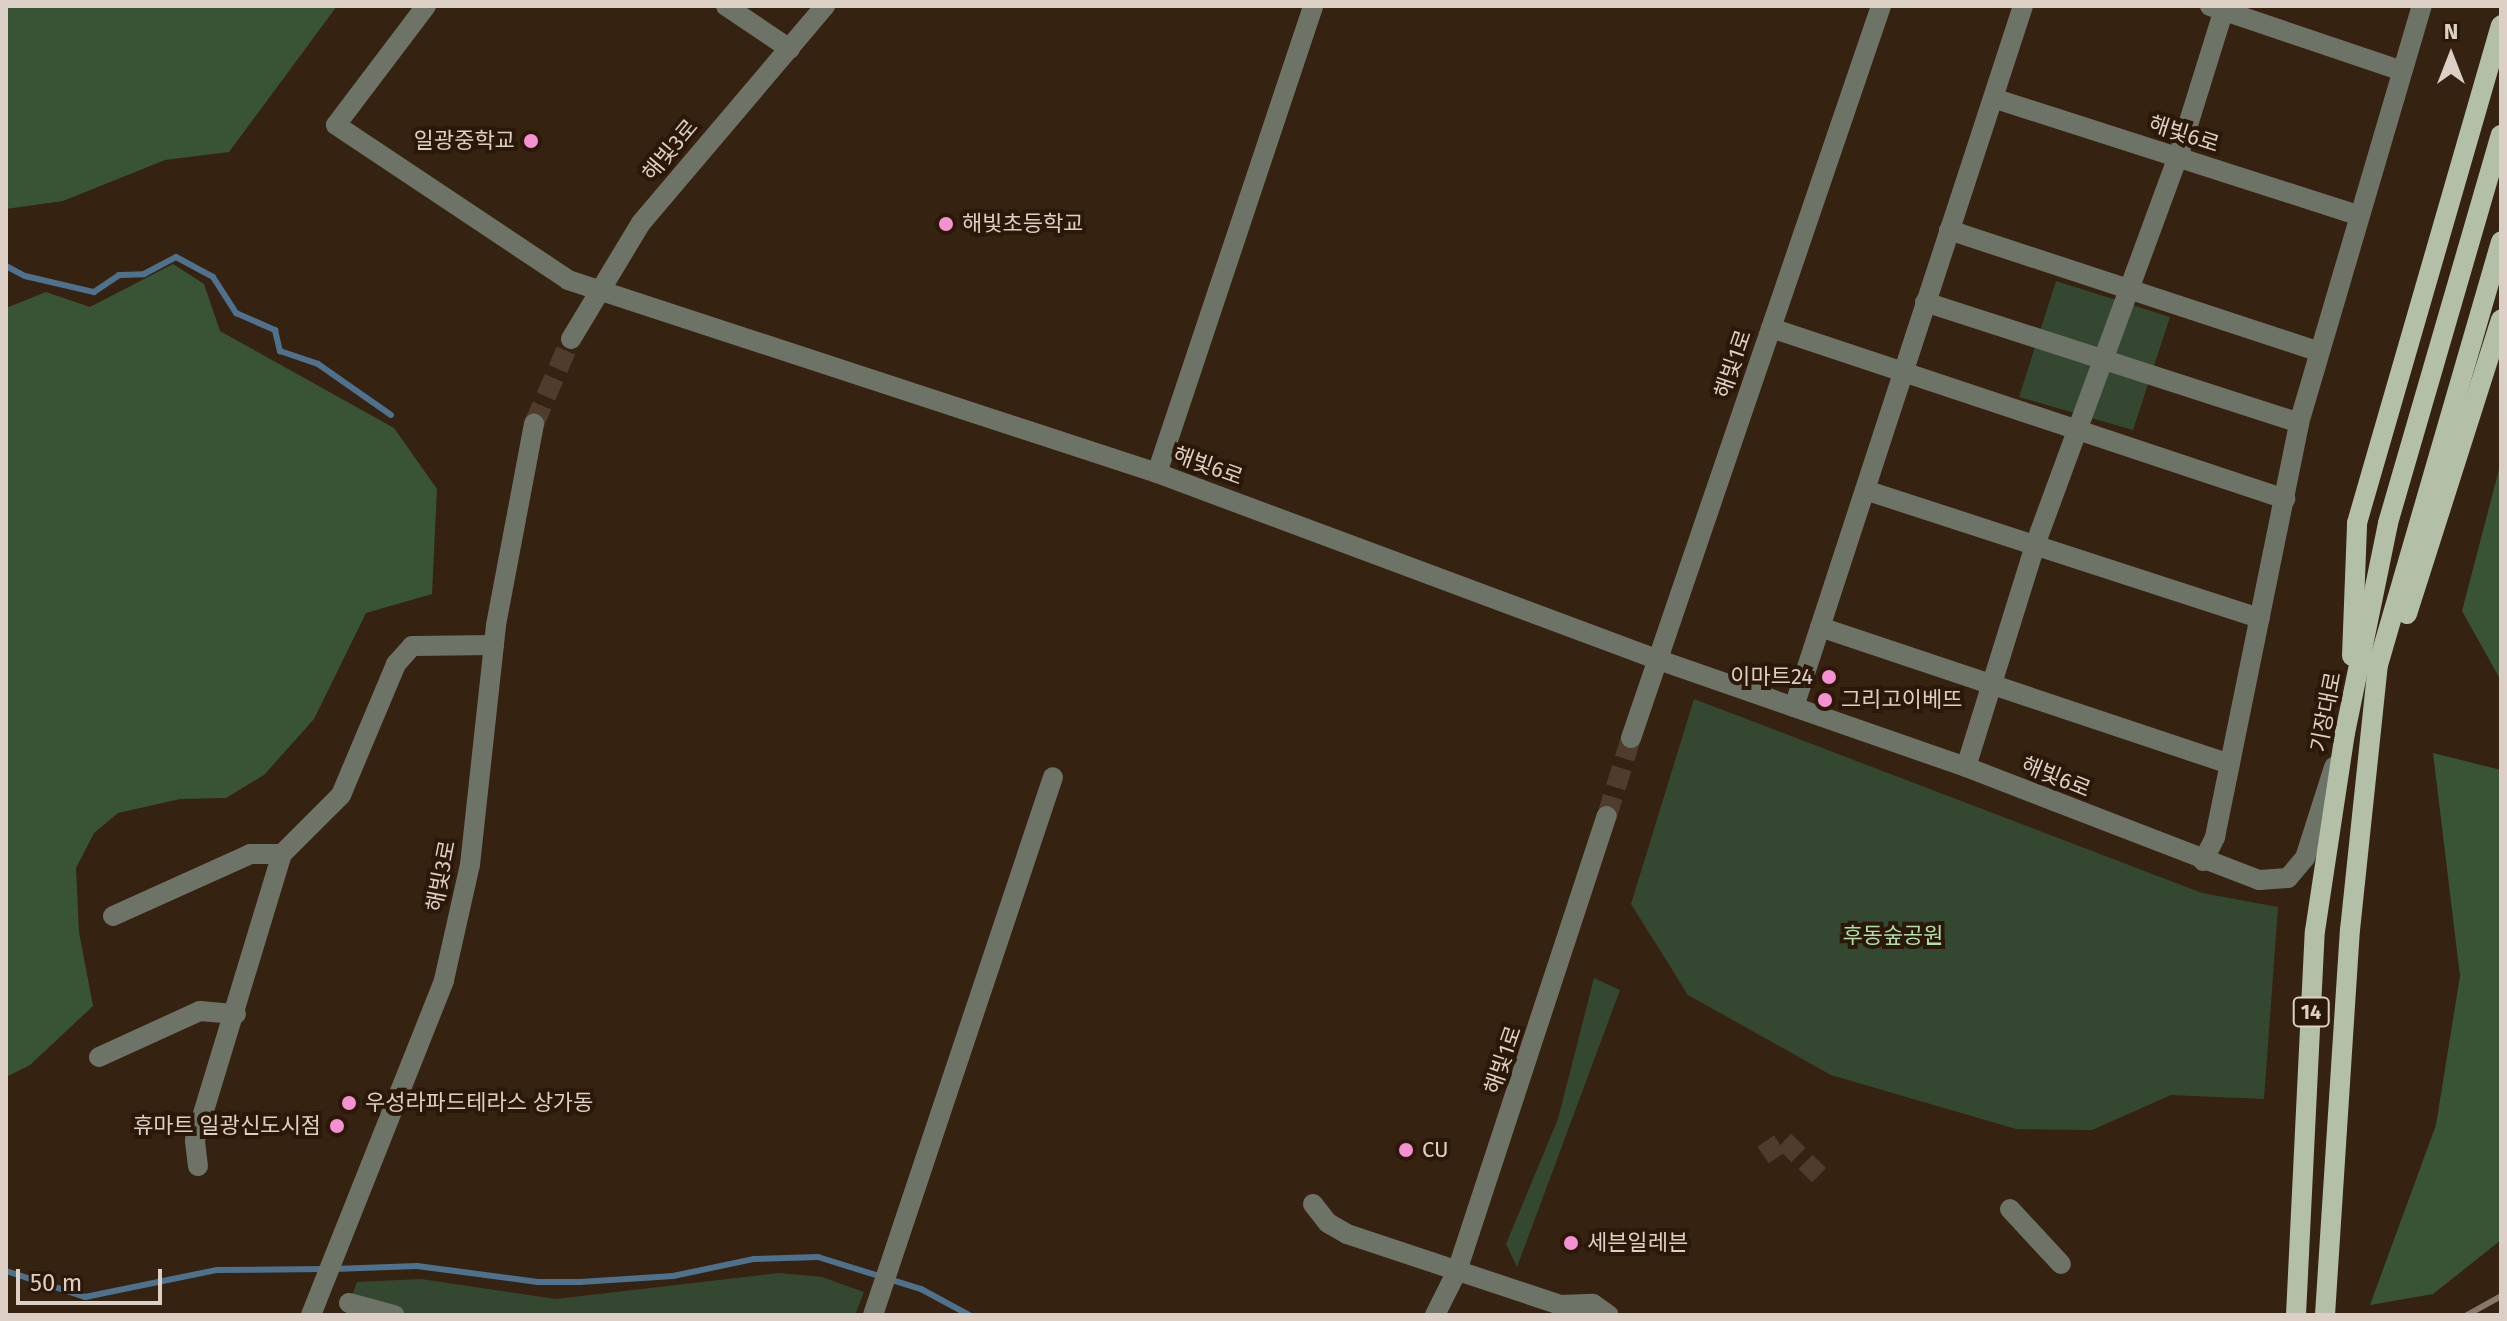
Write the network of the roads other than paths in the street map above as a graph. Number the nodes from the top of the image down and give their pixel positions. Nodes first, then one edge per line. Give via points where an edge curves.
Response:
1 (426, 6) edge
2 (726, 6) edge
3 (825, 6) edge
4 (1313, 6) edge
5 (1881, 6) edge
6 (2023, 6) edge
7 (2422, 6) edge
8 (2219, 8) edge
9 (2501, 25) edge
10 (790, 49) junction
11 (2402, 71) junction
12 (1996, 99) junction
13 (2501, 135) edge
14 (2178, 157) junction
15 (2357, 215) junction
16 (1949, 230) junction
17 (2501, 241) edge
18 (598, 291) junction
19 (2130, 291) junction
20 (1925, 302) junction
21 (2501, 320) edge
22 (1771, 328) junction
23 (571, 339) tunnel mouth
24 (2318, 351) junction
25 (1902, 374) junction
26 (2299, 423) junction
27 (534, 424) tunnel mouth
28 (2075, 429) junction
29 (1157, 473) junction
30 (1865, 490) junction
31 (2285, 499) junction
32 (2035, 545) junction
33 (2260, 618) junction
34 (1820, 627) junction
35 (494, 645) junction
36 (1656, 659) junction
37 (1990, 682) junction
38 (1794, 707) junction
39 (2350, 711) junction
40 (2372, 716) junction
41 (2345, 733) junction
42 (1631, 738) tunnel mouth
43 (2230, 764) junction
44 (1966, 767) junction
45 (1053, 777) dead end
46 (1607, 816) tunnel mouth
47 (282, 854) junction
48 (2203, 861) junction
49 (113, 916) dead end
50 (236, 1014) junction
51 (99, 1057) dead end
52 (198, 1166) dead end
53 (1313, 1204) dead end
54 (2010, 1209) dead end
55 (2061, 1264) dead end
56 (1457, 1271) junction
57 (349, 1303) dead end
58 (876, 1306) edge
59 (1566, 1310) edge
60 (311, 1315) edge
61 (394, 1315) edge
62 (1435, 1315) edge
63 (1609, 1315) edge
64 (2296, 1315) edge
65 (2325, 1315) edge

1 - 18 street, 해빛6로 via 336,125 568,280
2 - 10 street
3 - 10 street, 해빛3로
4 - 29 street
5 - 22 street, 해빛1로
6 - 12 street
7 - 11 street
8 - 11 street
8 - 14 street
9 - 39 main road via 2357,523
10 - 18 street, 해빛3로 via 658,202
11 - 15 street
12 - 14 street, 해빛6로
12 - 16 street
13 - 39 main road, 기장대로 / 14 via 2388,523
14 - 15 street, 해빛6로
14 - 19 street
15 - 24 street
16 - 19 street
16 - 20 street
17 - 40 main road, 기장대로 / 14 via 2378,665
18 - 23 street, 해빛3로
18 - 29 street, 해빛6로
19 - 24 street
19 - 28 street
20 - 25 street
20 - 26 street
21 - 40 main road
22 - 25 street
22 - 36 street, 해빛1로
24 - 26 street
25 - 28 street
25 - 30 street
26 - 31 street
27 - 35 street, 해빛3로
28 - 31 street
28 - 32 street
29 - 36 street, 해빛6로
30 - 32 street
30 - 34 street
31 - 33 street
32 - 33 street
32 - 37 street
33 - 43 street
34 - 37 street
34 - 38 street
35 - 47 street via 412,646 396,664 341,795
35 - 60 street, 해빛3로 via 470,865 444,980
36 - 38 street, 해빛6로
36 - 42 street, 해빛1로
37 - 43 street
37 - 44 street
38 - 44 street, 해빛6로
39 - 41 main road, 기장대로 / 14
40 - 65 main road, 기장대로 / 14 via 2350,930
41 - 48 street, 해빛6로 via 2305,858 2288,878 2259,880
41 - 64 main road, 기장대로 / 14 via 2315,931
43 - 48 street via 2215,837
44 - 48 street, 해빛6로
45 - 58 street
46 - 56 street, 해빛1로
47 - 49 street via 250,854
47 - 50 street
50 - 51 street via 200,1011
50 - 52 street via 195,1140
53 - 56 street via 1347,1234
54 - 55 street
56 - 59 street
56 - 62 street, 해빛1로
57 - 61 street
59 - 63 street via 1593,1304

